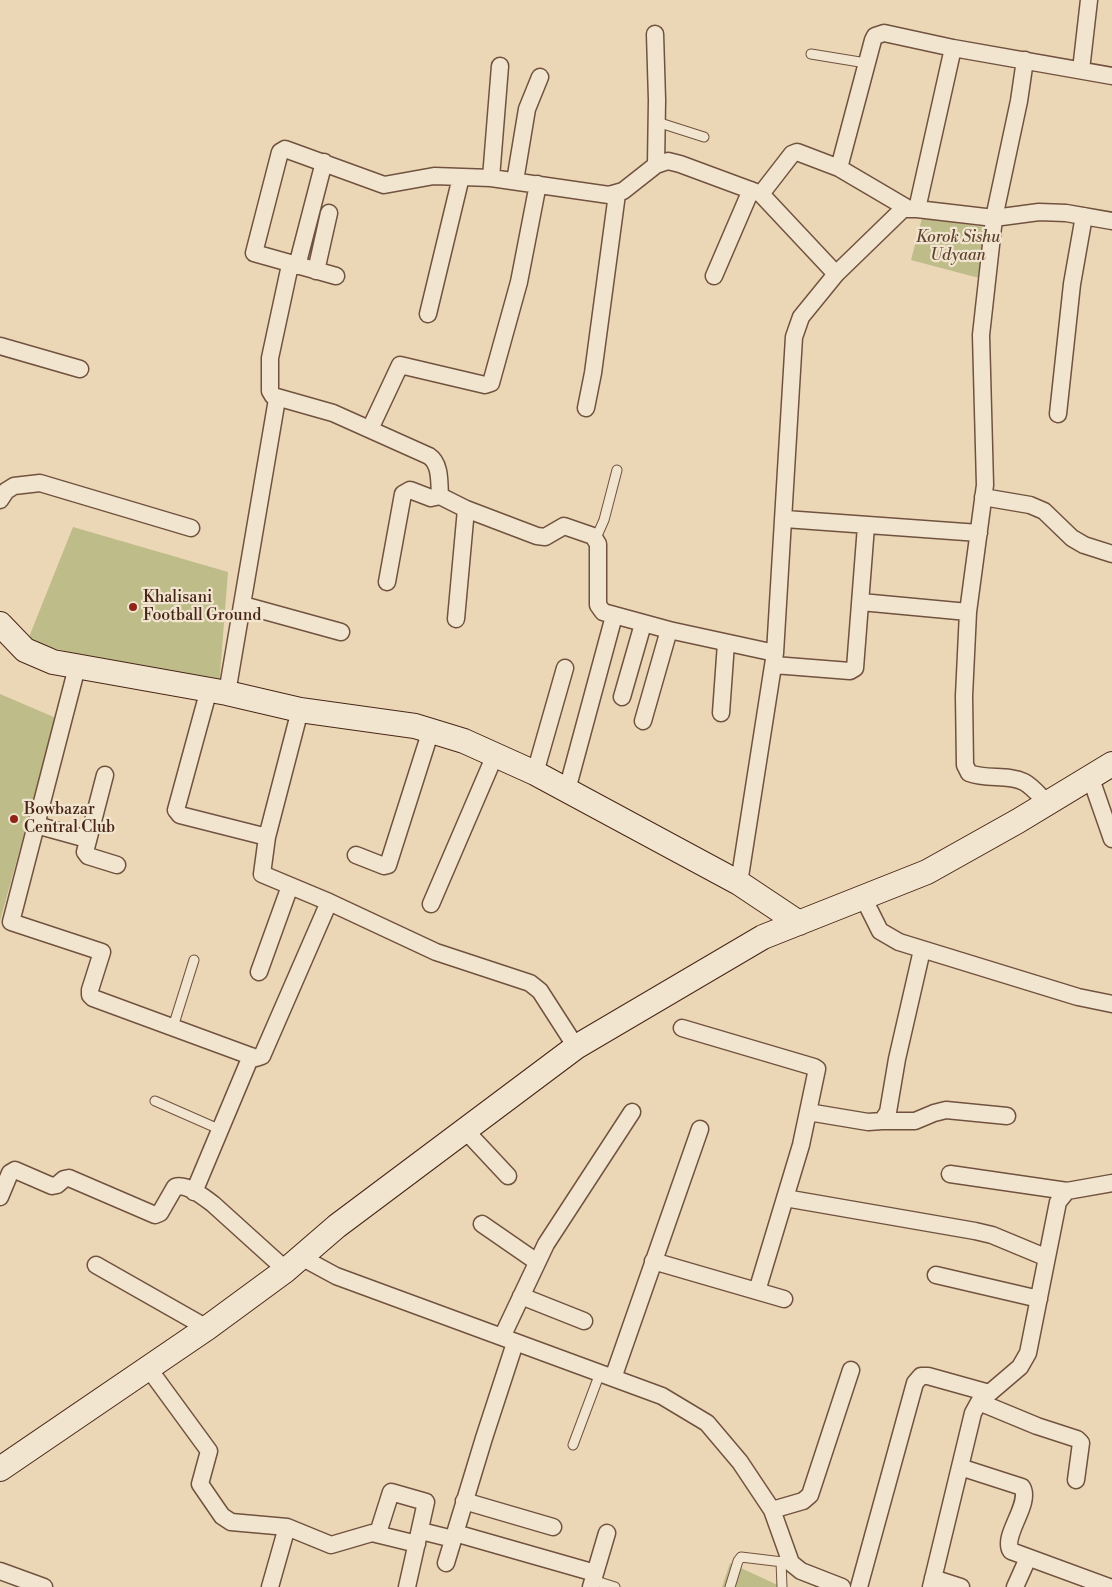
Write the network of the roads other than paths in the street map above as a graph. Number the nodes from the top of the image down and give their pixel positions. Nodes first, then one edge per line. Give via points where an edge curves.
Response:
1 (1089, 0) edge
2 (655, 34) dead end
3 (953, 48) junction
4 (811, 54) dead end
5 (1025, 60) junction
6 (866, 63) junction
7 (500, 66) dead end
8 (1081, 70) junction
9 (1112, 76) edge
10 (540, 77) dead end
11 (657, 122) junction
12 (704, 137) dead end
13 (324, 162) junction
14 (656, 165) junction
15 (839, 168) junction
16 (461, 177) junction
17 (491, 178) junction
18 (515, 181) junction
19 (538, 184) junction
20 (756, 192) junction
21 (616, 194) junction
22 (912, 208) junction
23 (329, 213) dead end
24 (1084, 216) junction
25 (994, 218) junction
26 (1112, 222) edge
27 (293, 265) junction
28 (316, 271) junction
29 (836, 274) junction
30 (336, 276) dead end
31 (714, 276) dead end
32 (428, 314) dead end
33 (0, 346) edge
34 (80, 369) dead end
35 (277, 399) junction
36 (586, 408) dead end
37 (1058, 414) dead end
38 (370, 429) junction
39 (617, 470) dead end
40 (440, 496) junction
41 (983, 497) junction
42 (0, 500) edge
43 (466, 509) junction
44 (785, 519) junction
45 (866, 526) junction
46 (192, 528) dead end
47 (980, 533) junction
48 (596, 538) junction
49 (1112, 554) edge
50 (387, 582) dead end
51 (861, 602) junction
52 (243, 605) junction
53 (968, 612) junction
54 (614, 616) junction
55 (456, 619) dead end
56 (0, 624) edge
57 (643, 624) junction
58 (669, 630) junction
59 (341, 632) dead end
60 (726, 644) junction
61 (774, 659) junction
62 (77, 667) junction
63 (565, 668) dead end
64 (218, 691) junction
65 (622, 698) dead end
66 (300, 710) junction
67 (721, 713) dead end
68 (643, 721) dead end
69 (431, 730) junction
70 (494, 755) junction
71 (1112, 764) edge
72 (535, 773) junction
73 (105, 775) dead end
74 (1090, 776) junction
75 (567, 790) junction
76 (1047, 803) junction
77 (36, 825) junction
78 (268, 837) junction
79 (87, 839) junction
80 (1112, 839) edge
81 (356, 855) dead end
82 (117, 865) dead end
83 (739, 883) junction
84 (290, 886) junction
85 (862, 897) junction
86 (329, 902) junction
87 (431, 904) dead end
88 (799, 923) junction
89 (922, 950) junction
90 (194, 960) dead end
91 (259, 972) dead end
92 (1112, 1004) edge
93 (173, 1027) junction
94 (682, 1028) dead end
95 (576, 1047) junction
96 (251, 1056) junction
97 (155, 1101) dead end
98 (632, 1112) dead end
99 (808, 1112) junction
100 (1008, 1116) dead end
101 (882, 1121) junction
102 (700, 1129) dead end
103 (222, 1130) junction
104 (465, 1130) junction
105 (950, 1174) dead end
106 (508, 1176) dead end
107 (1112, 1182) edge
108 (1067, 1191) junction
109 (194, 1192) junction
110 (0, 1197) edge
111 (785, 1198) junction
112 (482, 1224) dead end
113 (1045, 1257) junction
114 (653, 1261) junction
115 (537, 1262) junction
116 (293, 1263) junction
117 (96, 1265) dead end
118 (936, 1275) dead end
119 (757, 1291) junction
120 (521, 1296) junction
121 (784, 1299) dead end
122 (1039, 1299) junction
123 (584, 1321) dead end
124 (207, 1328) junction
125 (509, 1340) junction
126 (149, 1369) junction
127 (851, 1370) dead end
128 (606, 1375) junction
129 (984, 1397) junction
130 (573, 1445) dead end
131 (960, 1467) junction
132 (0, 1469) edge
133 (1076, 1480) dead end
134 (464, 1501) junction
135 (772, 1510) junction
136 (288, 1527) junction
137 (553, 1527) dead end
138 (378, 1533) junction
139 (607, 1533) dead end
140 (454, 1536) junction
141 (419, 1538) junction
142 (1028, 1558) junction
143 (786, 1562) junction
144 (446, 1563) dead end
145 (0, 1571) edge
146 (593, 1580) edge
147 (932, 1582) edge
148 (44, 1587) edge
149 (270, 1587) edge
150 (407, 1587) edge
151 (615, 1587) edge
152 (730, 1587) edge
153 (782, 1587) edge
154 (842, 1587) edge
155 (859, 1587) edge
156 (961, 1587) edge
157 (1015, 1587) edge
158 (1109, 1587) edge

1 - 8 street
2 - 11 street
3 - 5 street
3 - 6 street via 884,33 872,40
3 - 22 street
4 - 6 lane
5 - 8 street
5 - 25 street
6 - 15 street
7 - 17 street
8 - 9 street
10 - 18 street via 527,109
11 - 12 lane
11 - 14 street
13 - 16 street via 384,185 434,176
13 - 27 street
13 - 27 street via 288,149 280,152 254,252
14 - 20 street via 673,162
14 - 21 street
15 - 20 street via 802,153 794,153
15 - 22 street
16 - 17 street
16 - 32 street
17 - 18 street
18 - 19 street
19 - 21 street
19 - 38 street via 519,282 491,383 485,385 400,365
20 - 29 street
20 - 31 street
21 - 36 street
22 - 25 street
22 - 29 street via 896,214
23 - 28 street
24 - 25 street via 1039,212
24 - 26 street
24 - 37 street via 1072,284
25 - 41 street via 981,335
27 - 28 street
27 - 35 street via 270,358 270,391
28 - 30 street
29 - 44 street via 801,317 794,337
33 - 34 street
35 - 38 street via 321,409
35 - 52 street
38 - 40 street via 433,459 438,468
39 - 48 lane
40 - 43 street
40 - 50 street via 431,498 410,490 403,494
41 - 47 street
41 - 49 street via 1030,505 1044,511 1072,538
42 - 46 street via 14,486 40,483
43 - 48 street via 537,536 545,537 564,526
43 - 55 street
44 - 45 street
44 - 61 street
45 - 47 street
45 - 51 street
47 - 53 street
48 - 54 street via 598,605 603,612
51 - 53 street
51 - 61 street via 853,670
52 - 59 street
52 - 64 street
53 - 76 street via 965,765 970,773 980,777 1017,779 1026,783
54 - 57 street
54 - 75 street
56 - 62 main road via 25,650 53,662
57 - 58 street
57 - 65 street
58 - 60 street
58 - 68 street
60 - 61 street
60 - 67 street
61 - 83 street
62 - 64 main road
62 - 77 street
63 - 72 street
64 - 66 main road
64 - 78 street via 176,810 180,815
66 - 69 main road
66 - 78 street
69 - 70 main road
69 - 81 street via 388,865
70 - 72 main road
70 - 87 street
71 - 74 main road
72 - 75 main road
73 - 79 street
74 - 76 main road
74 - 80 street
75 - 83 main road
76 - 85 main road via 927,872
77 - 79 street
77 - 93 street via 11,922 101,952 91,996
78 - 84 street via 261,873
79 - 82 street via 85,852 88,856
83 - 88 main road
84 - 86 street
84 - 91 street
85 - 88 main road
85 - 89 street via 880,931
86 - 95 street via 436,952 530,982 540,991
86 - 96 street via 262,1056
88 - 95 main road via 763,937
89 - 92 street via 1078,997
89 - 101 street via 888,1112
90 - 93 lane
93 - 96 street
94 - 99 street via 814,1066 817,1073
95 - 104 main road
96 - 103 street
97 - 103 lane
98 - 115 street via 550,1236
99 - 101 street via 868,1122
99 - 111 street
100 - 101 street via 946,1110 915,1121
102 - 114 street
103 - 109 street
104 - 106 street
104 - 116 main road
105 - 108 street
107 - 108 street
108 - 113 street via 1058,1202
109 - 110 street via 176,1186 160,1213 155,1215 69,1178 52,1186 15,1170 10,1173
109 - 116 street
111 - 113 street via 975,1231
111 - 119 street
112 - 115 street
113 - 122 street
114 - 119 street
114 - 128 street
115 - 120 street
116 - 124 main road
116 - 125 street
117 - 124 street
118 - 122 street
119 - 121 street
120 - 123 street
120 - 125 street
122 - 129 street via 1028,1353 1020,1367
124 - 126 main road
125 - 128 street
125 - 134 street
126 - 132 main road
126 - 136 street via 210,1451 200,1484 222,1516 236,1522
127 - 135 street via 810,1495 803,1501
128 - 130 lane
128 - 135 street via 662,1396 707,1423 740,1462
129 - 131 street via 973,1413
129 - 133 street via 1037,1426 1077,1439 1080,1444
129 - 155 street via 928,1376 921,1376 915,1383
131 - 142 street via 1022,1487 1024,1498 1009,1548
131 - 147 street
134 - 137 street
134 - 140 street
135 - 143 street
136 - 138 street via 331,1545
136 - 149 street
138 - 141 street
138 - 141 street via 392,1492 426,1502
139 - 146 street
140 - 141 street
140 - 144 street
140 - 146 street
141 - 150 street
142 - 157 street
142 - 158 street
143 - 152 lane via 742,1557
143 - 153 lane
143 - 154 street
145 - 148 street
146 - 151 lane
147 - 156 street

